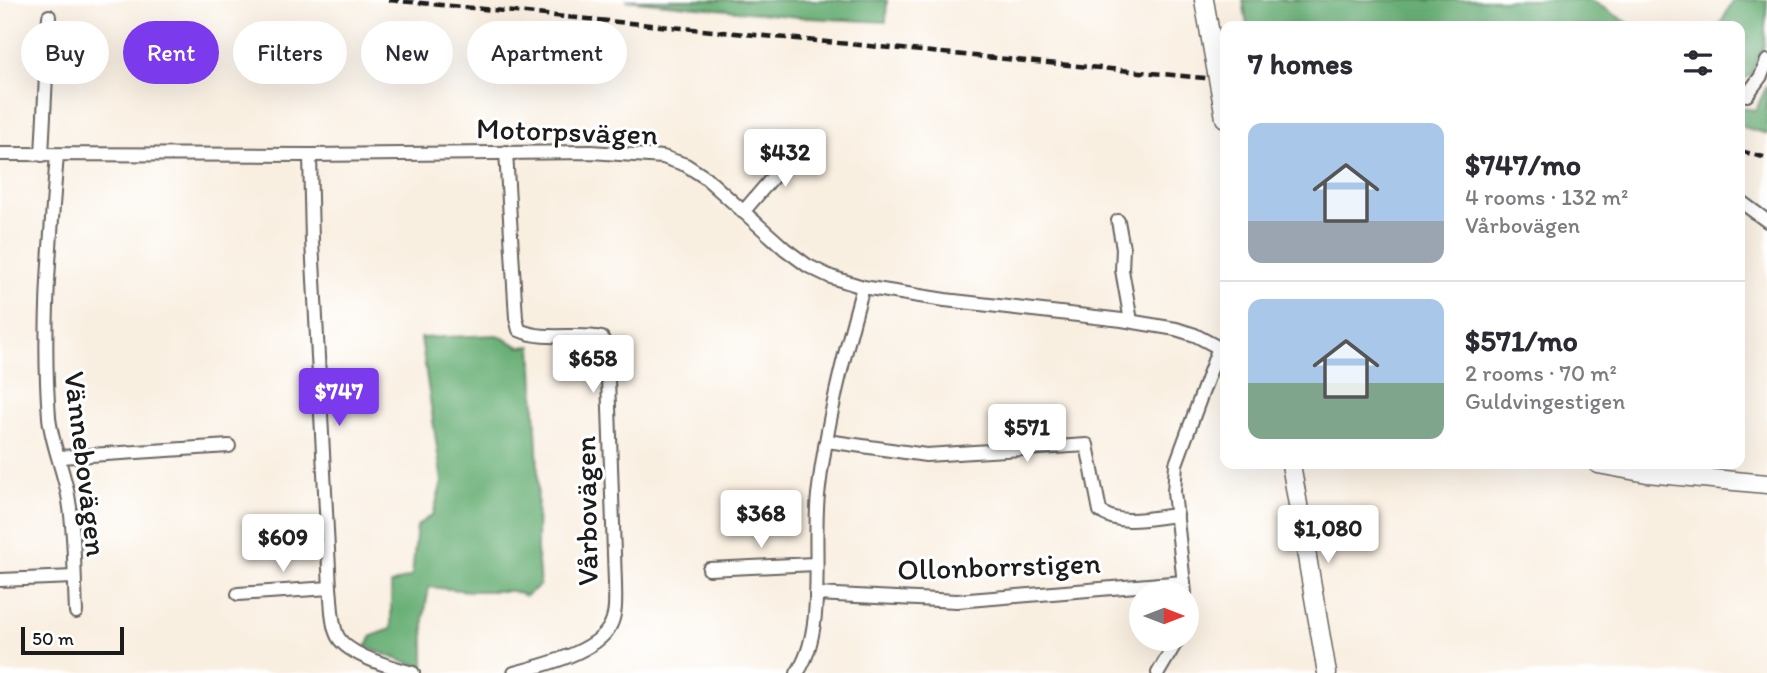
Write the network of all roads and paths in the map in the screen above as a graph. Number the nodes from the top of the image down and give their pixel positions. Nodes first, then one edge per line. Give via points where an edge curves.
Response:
1 (1204, 0) edge
2 (49, 16) dead end
3 (1767, 61) edge
4 (1220, 89) edge
5 (1747, 95) dead end
6 (796, 143) dead end
7 (506, 152) junction
8 (0, 155) edge
9 (42, 155) junction
10 (57, 155) junction
11 (310, 155) junction
12 (1745, 205) edge
13 (743, 212) junction
14 (1118, 221) dead end
15 (1767, 221) edge
16 (863, 287) junction
17 (1131, 321) junction
18 (1220, 347) edge
19 (1220, 355) edge
20 (827, 441) junction
21 (229, 446) dead end
22 (60, 457) junction
23 (1292, 469) edge
24 (1625, 469) edge
25 (1767, 484) edge
26 (1177, 515) junction
27 (816, 564) junction
28 (709, 569) dead end
29 (74, 577) junction
30 (0, 580) edge
31 (1183, 581) edge
32 (330, 588) junction
33 (1129, 591) edge
34 (238, 594) dead end
35 (816, 594) junction
36 (76, 612) dead end
37 (1171, 651) edge
38 (413, 673) edge
39 (514, 673) edge
40 (797, 673) edge
41 (1158, 673) edge
42 (1327, 673) edge

1 - 4 street, bridge
2 - 9 street
3 - 5 street
6 - 13 street
7 - 11 street, Motorpsvägen
7 - 13 street, Motorpsvägen via 663,158 706,178
7 - 39 street, Vårbovägen via 519,330 554,337 590,335 602,338 607,349 615,583 610,628 573,654
8 - 9 street, Motorpsvägen
9 - 10 street, Motorpsvägen
10 - 11 street, Motorpsvägen
10 - 22 street, Vännebovägen via 45,339 49,420
11 - 32 street
12 - 15 street
13 - 16 street, Motorpsvägen via 808,266
14 - 17 street
16 - 17 street, Motorpsvägen
16 - 20 street
17 - 18 street, Motorpsvägen via 1186,332
19 - 26 street via 1176,464
20 - 26 street via 934,455 1087,445 1100,511 1107,517
20 - 27 street via 818,497
21 - 22 street
22 - 29 street, Vännebovägen via 73,525
23 - 42 street
24 - 25 street
26 - 31 street
27 - 28 street
27 - 35 street
29 - 30 street
29 - 36 street, Vännebovägen
32 - 34 street
32 - 38 street via 337,635 343,644 384,666
33 - 35 street, Ollonborrstigen via 957,601
35 - 40 street via 811,647
37 - 41 street

